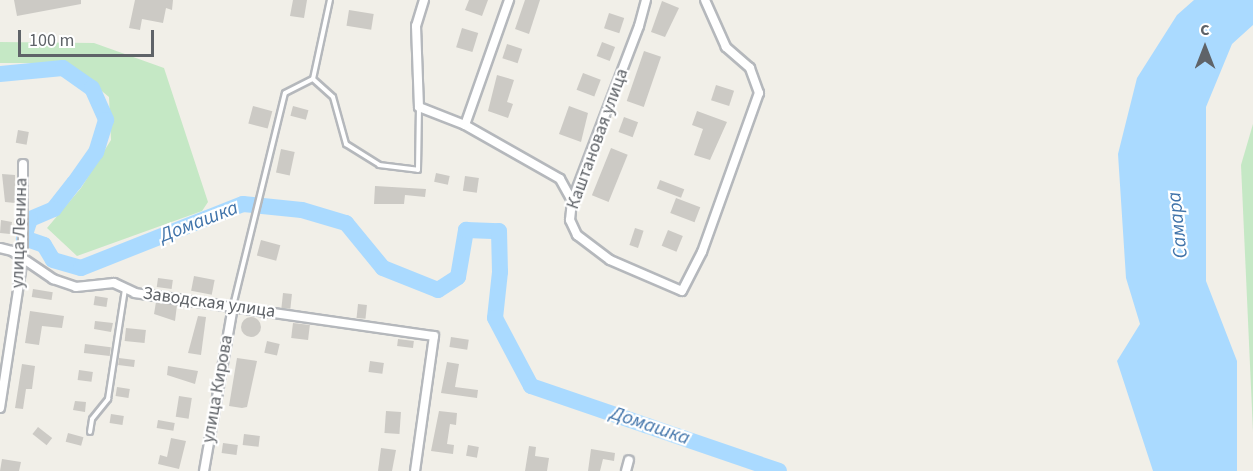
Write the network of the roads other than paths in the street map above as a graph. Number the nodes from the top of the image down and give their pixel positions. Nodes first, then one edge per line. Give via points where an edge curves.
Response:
1 (330, 0) edge
2 (424, 0) edge
3 (509, 0) edge
4 (646, 0) edge
5 (705, 0) edge
6 (313, 79) junction
7 (419, 107) junction
8 (465, 125) junction
9 (23, 164) dead end
10 (572, 201) junction
11 (0, 248) edge
12 (23, 257) junction
13 (125, 288) junction
14 (233, 306) junction
15 (0, 408) edge
16 (90, 432) dead end
17 (629, 460) dead end
18 (204, 471) edge
19 (415, 471) edge
20 (626, 471) edge

1 - 6 lane
2 - 7 street via 416,26
3 - 8 street
4 - 10 street, Каштановая улица
5 - 10 street, Каштановая улица via 726,47 750,68 759,93 702,252 682,291 610,260 577,235 570,220
6 - 7 lane via 333,97 346,144 379,165 418,170
6 - 14 lane via 285,93
7 - 8 street
8 - 10 street via 560,179
9 - 12 street, улица Ленина
11 - 12 street, Заводская улица
12 - 13 street, Заводская улица via 54,279 76,287 114,283
12 - 15 street, улица Ленина
13 - 14 street, Заводская улица
13 - 16 lane via 108,399 92,419
14 - 18 street, улица Кирова
14 - 19 street, Заводская улица via 434,336
17 - 20 street

